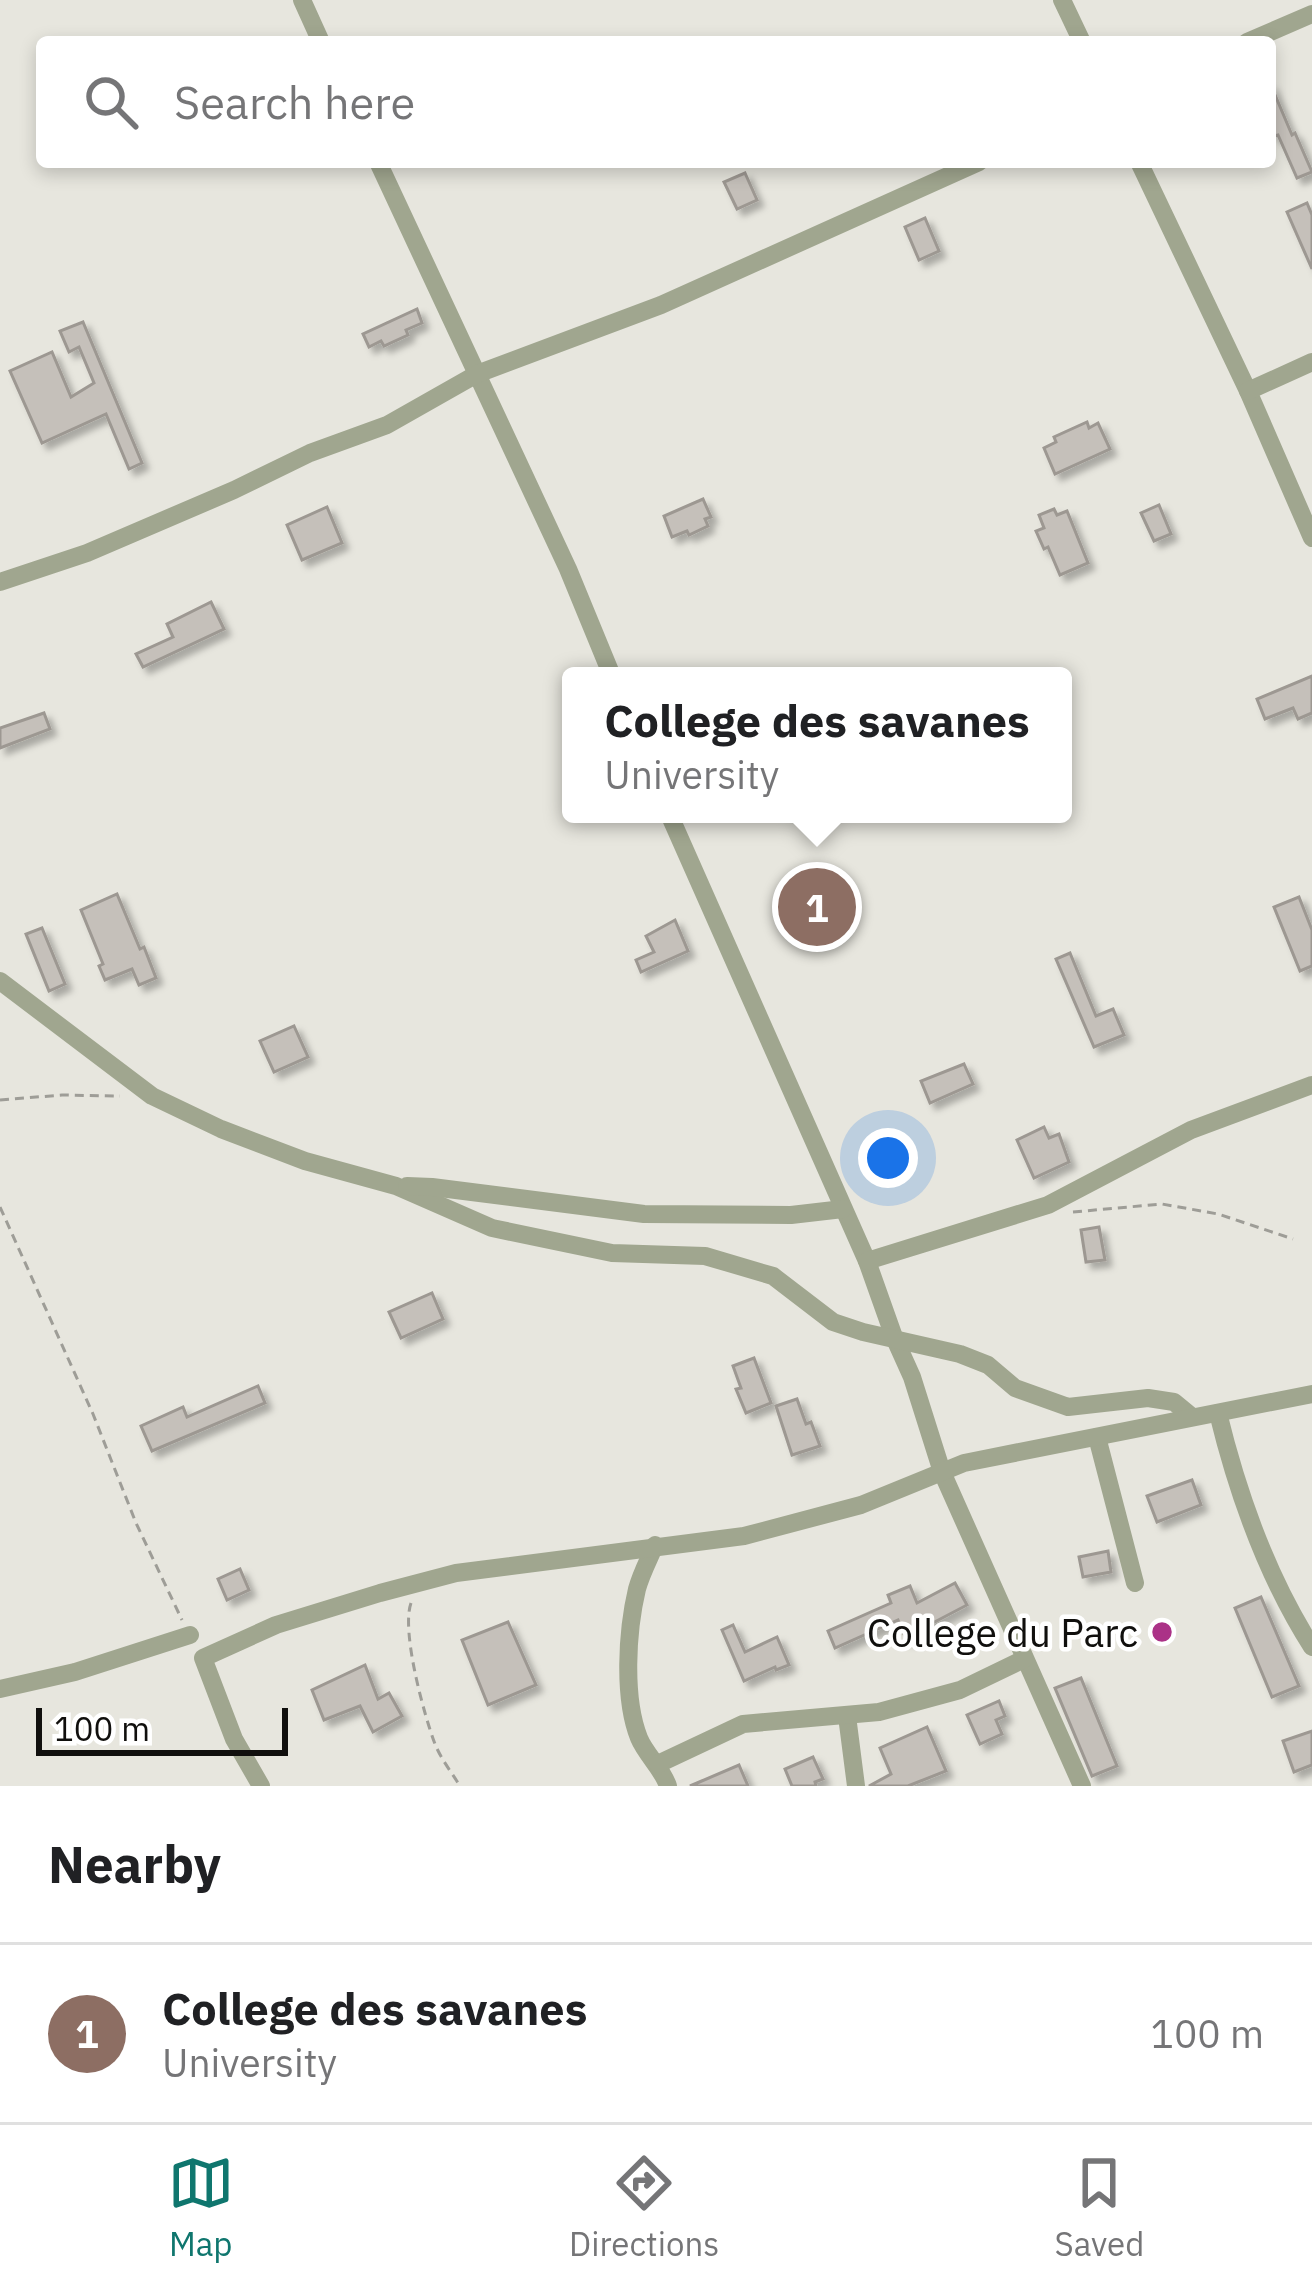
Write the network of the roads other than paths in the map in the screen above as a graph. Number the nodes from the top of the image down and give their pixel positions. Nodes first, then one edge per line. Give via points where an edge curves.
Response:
1 (302, 0) edge
2 (1062, 0) edge
3 (1312, 14) edge
4 (319, 36) edge
5 (1079, 36) edge
6 (1260, 36) edge
7 (380, 168) edge
8 (967, 168) edge
9 (1142, 168) edge
10 (1312, 362) edge
11 (477, 374) junction
12 (1248, 391) junction
13 (1312, 538) edge
14 (0, 582) edge
15 (608, 667) edge
16 (673, 823) edge
17 (0, 981) edge
18 (1312, 1085) edge
19 (397, 1186) junction
20 (843, 1209) junction
21 (866, 1261) junction
22 (894, 1337) junction
23 (1312, 1394) edge
24 (1218, 1413) junction
25 (1191, 1416) junction
26 (1097, 1437) junction
27 (942, 1472) junction
28 (655, 1545) junction
29 (1136, 1583) dead end
30 (190, 1635) road end
31 (1312, 1646) edge
32 (1024, 1659) junction
33 (0, 1688) edge
34 (847, 1716) junction
35 (658, 1764) junction
36 (261, 1786) edge
37 (668, 1786) edge
38 (856, 1786) edge
39 (1082, 1786) edge

1 - 4 street
2 - 5 street
3 - 6 street
7 - 11 street
8 - 11 street via 661,305
9 - 12 street
10 - 12 street
11 - 14 street via 387,425 87,554
11 - 15 street
12 - 13 street
16 - 20 street
17 - 19 street via 152,1096 305,1161
18 - 21 street via 1191,1130 1048,1205
19 - 20 street via 644,1214
19 - 22 street via 492,1228 612,1253 705,1256 773,1276 833,1322
20 - 21 street
21 - 22 street
22 - 25 street via 974,1359 1015,1388 1068,1407 1148,1398 1174,1402
22 - 27 street
23 - 24 street
24 - 25 street
24 - 31 street via 1253,1533
25 - 26 street
26 - 27 street
26 - 29 street
27 - 28 street via 744,1536
27 - 32 street
28 - 35 street via 638,1586 629,1644 632,1715
28 - 36 street via 455,1573 276,1625 203,1658
30 - 33 street
32 - 34 street via 960,1690
32 - 39 street
34 - 35 street via 743,1724
34 - 38 street
35 - 37 street

